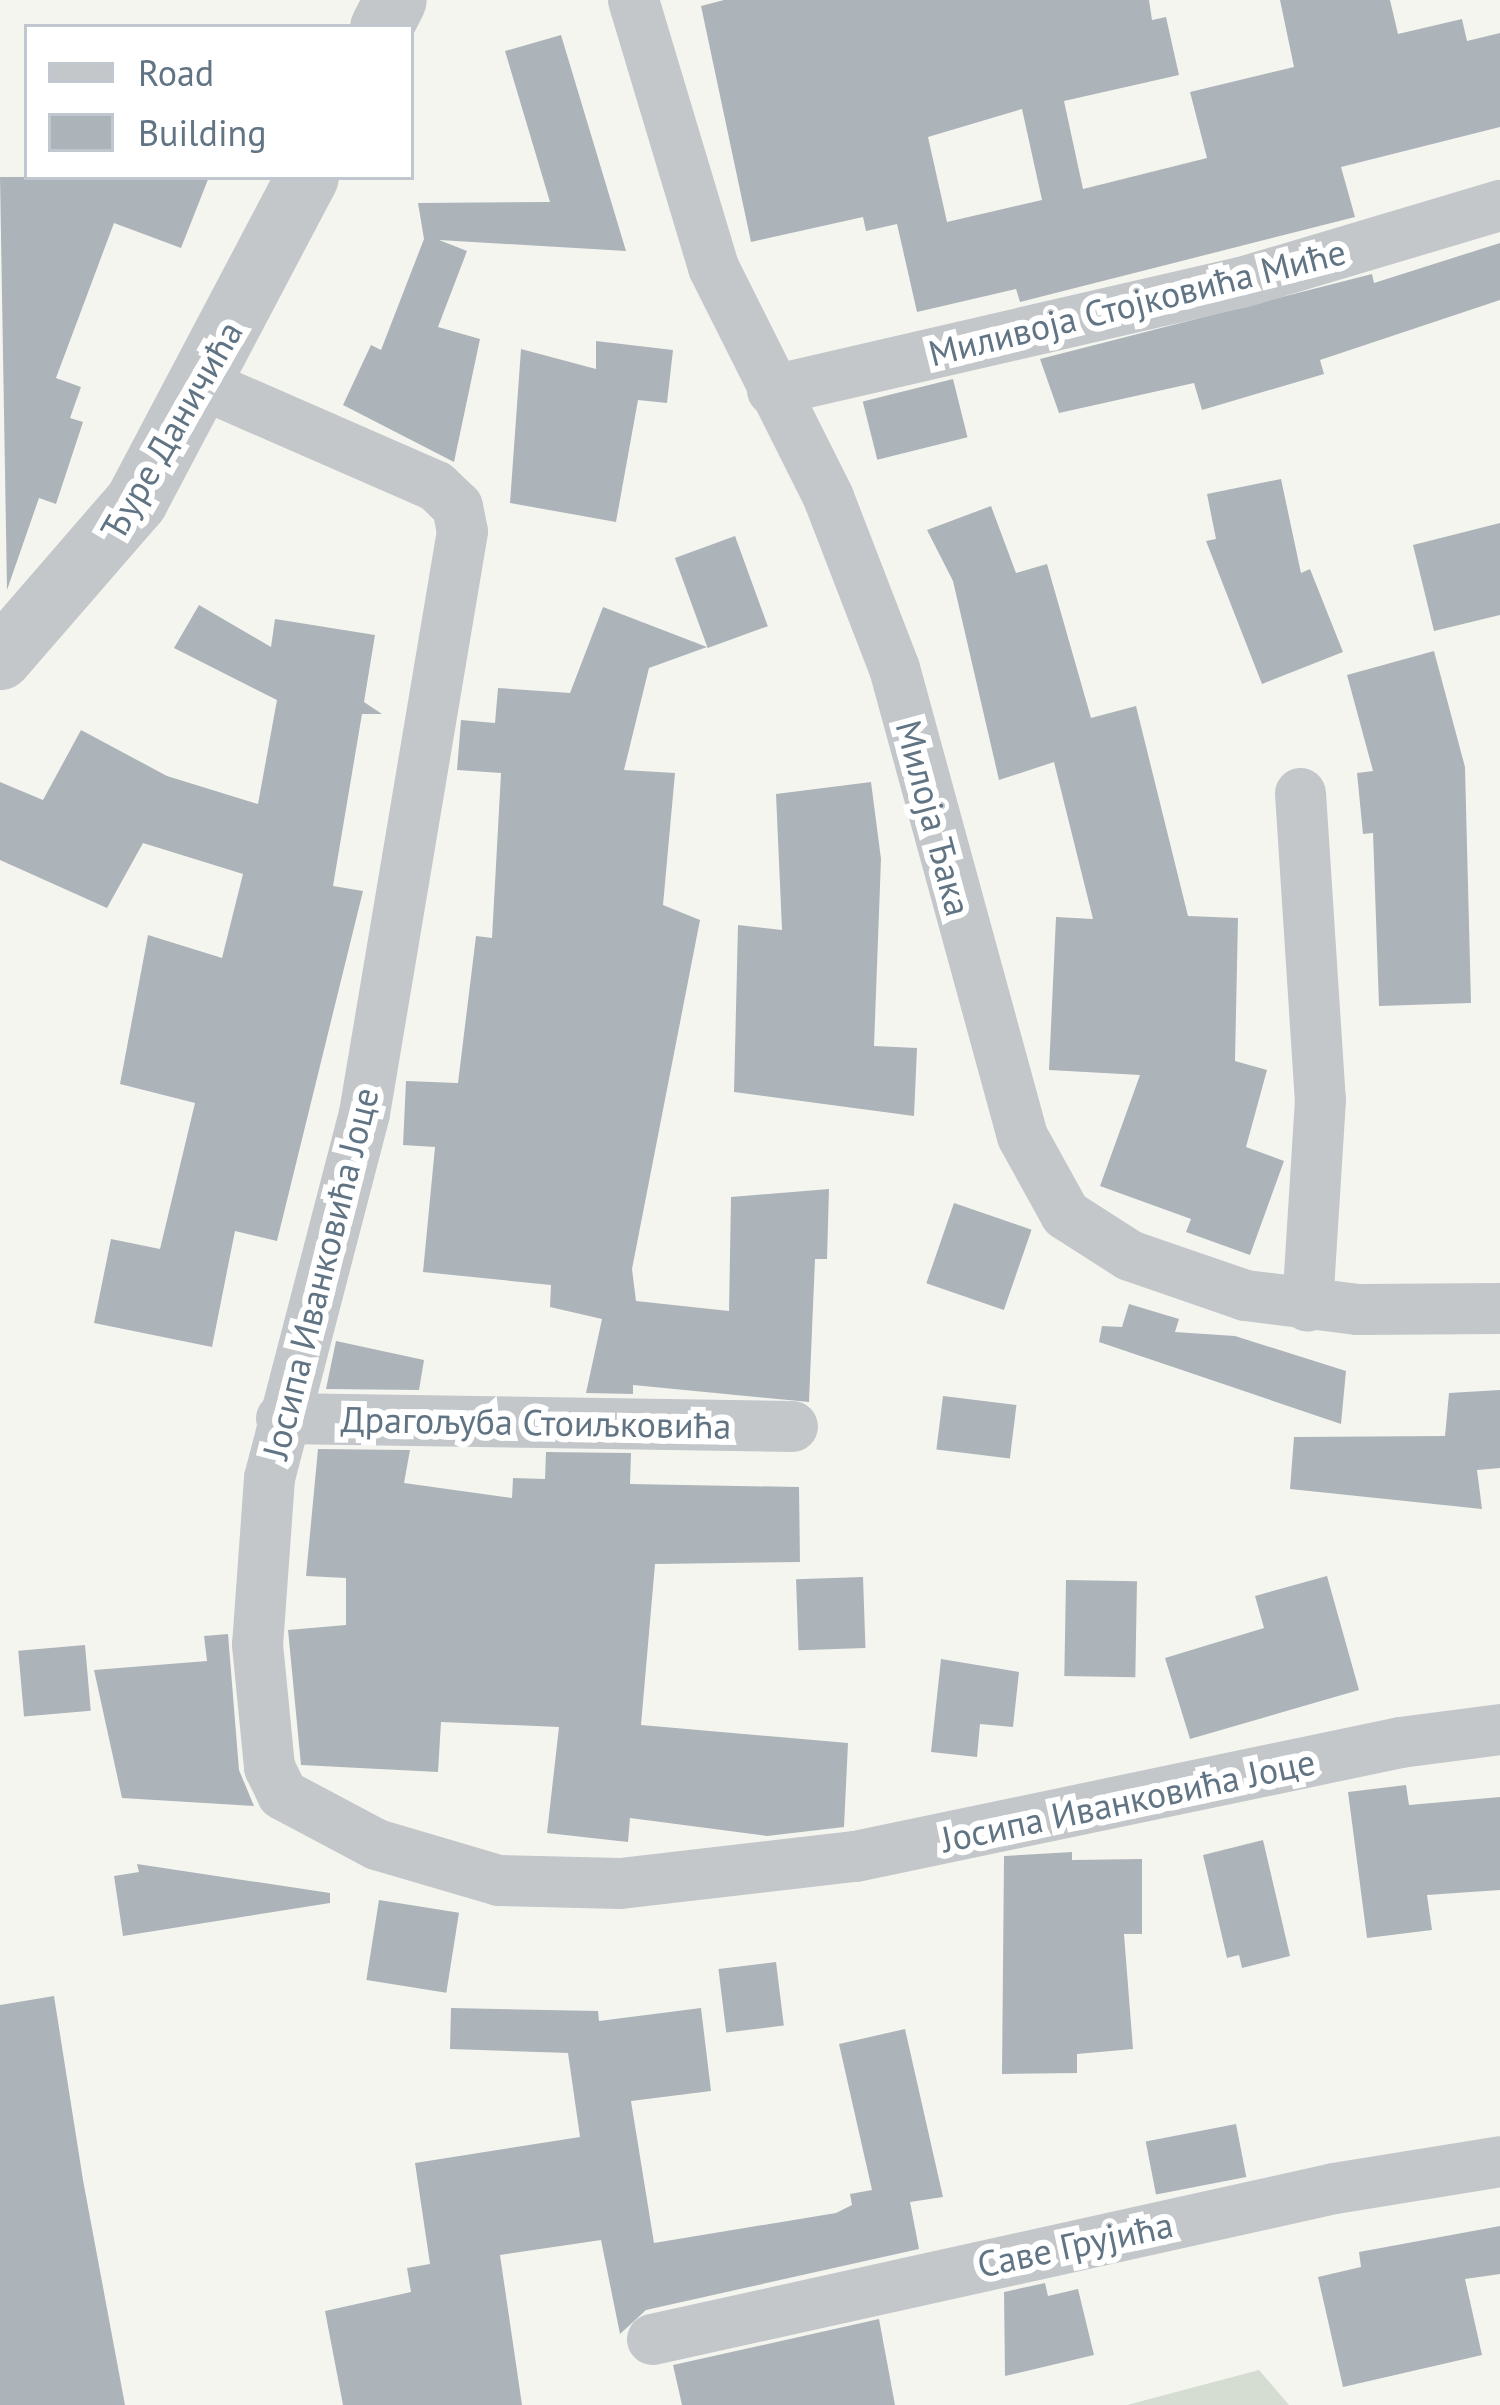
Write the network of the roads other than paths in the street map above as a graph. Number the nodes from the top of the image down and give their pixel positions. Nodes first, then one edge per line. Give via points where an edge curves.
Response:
1 (633, 0) edge
2 (306, 180) edge
3 (1500, 205) edge
4 (205, 385) junction
5 (772, 390) junction
6 (0, 658) edge
7 (1300, 793) dead end
8 (1307, 1306) junction
9 (1500, 1308) edge
10 (281, 1418) junction
11 (791, 1426) dead end
12 (1500, 1729) edge
13 (1500, 2161) edge
14 (652, 2339) dead end

1 - 5 street, Милоја Ђака via 713,267
2 - 4 street, Ђуре Даничића
3 - 5 street, Миливоја Стојковића Миће via 1241,282
4 - 6 street, Ђуре Даничића via 102,549
4 - 10 street, Јосипа Иванковића Јоце via 436,486 458,506 462,531 364,1113
5 - 8 street, Милоја Ђака via 828,497 894,668 1039,1176 1065,1214 1129,1255
7 - 8 street via 1320,1100
8 - 9 street, Милоја Ђака
10 - 11 street, Драгољуба Стоиљковића
10 - 12 street, Јосипа Иванковића Јоце via 257,1644 269,1766 282,1794 376,1844 498,1880 620,1883 855,1856 1400,1742
13 - 14 street, Саве Грујића via 1334,2188

